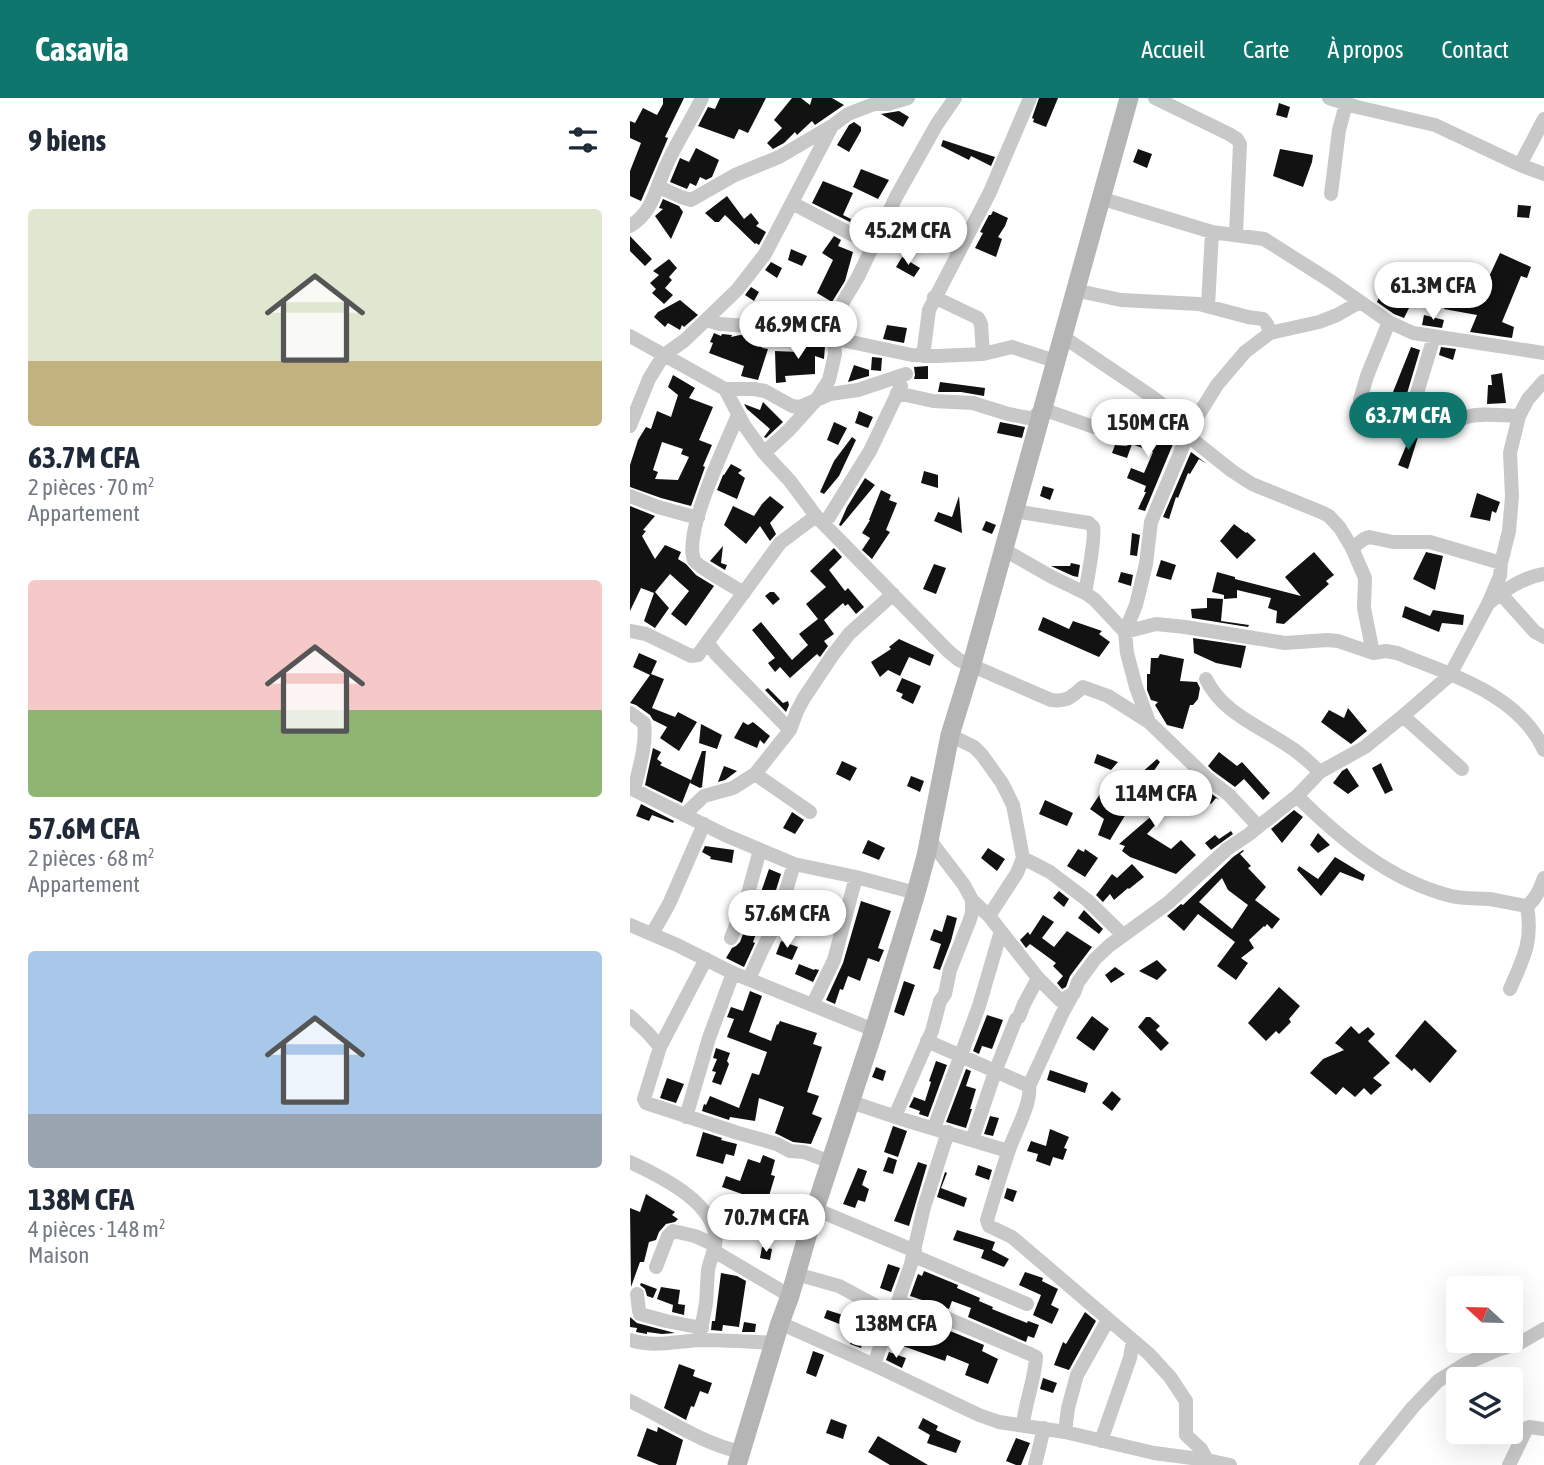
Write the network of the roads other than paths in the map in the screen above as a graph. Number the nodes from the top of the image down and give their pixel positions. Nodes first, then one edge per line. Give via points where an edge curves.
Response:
1 (702, 98) edge
2 (908, 98) edge
3 (955, 98) edge
4 (1030, 98) edge
5 (1129, 98) edge
6 (1154, 98) edge
7 (1329, 98) edge
8 (1346, 104) junction
9 (1544, 119) edge
10 (832, 126) junction
11 (1520, 165) junction
12 (1544, 173) edge
13 (659, 187) junction
14 (1331, 194) dead end
15 (1100, 198) junction
16 (792, 203) junction
17 (630, 226) edge
18 (1212, 232) junction
19 (1236, 234) junction
20 (874, 246) junction
21 (1074, 290) junction
22 (934, 298) junction
23 (1360, 302) junction
24 (1208, 306) junction
25 (706, 320) junction
26 (1389, 322) junction
27 (1269, 333) junction
28 (630, 336) edge
29 (1062, 336) junction
30 (1434, 337) junction
31 (833, 338) junction
32 (1544, 353) edge
33 (983, 354) junction
34 (917, 355) junction
35 (663, 356) junction
36 (1055, 360) junction
37 (906, 374) junction
38 (1544, 381) edge
39 (725, 389) junction
40 (897, 393) junction
41 (1151, 396) junction
42 (817, 399) junction
43 (1417, 405) junction
44 (1042, 409) junction
45 (738, 415) junction
46 (1519, 416) junction
47 (630, 426) edge
48 (1189, 432) junction
49 (764, 453) junction
50 (630, 496) edge
51 (1014, 511) junction
52 (698, 518) junction
53 (820, 519) junction
54 (1352, 548) junction
55 (1003, 549) junction
56 (1502, 563) junction
57 (1544, 574) edge
58 (744, 593) junction
59 (1085, 593) junction
60 (1500, 593) junction
61 (892, 594) junction
62 (1488, 604) junction
63 (630, 631) edge
64 (1125, 632) junction
65 (1544, 637) edge
66 (708, 643) junction
67 (1373, 653) junction
68 (971, 667) junction
69 (1450, 675) junction
70 (1206, 679) dead end
71 (630, 713) edge
72 (1403, 716) junction
73 (1149, 722) junction
74 (790, 730) junction
75 (950, 735) junction
76 (1544, 750) edge
77 (1462, 769) dead end
78 (1320, 772) junction
79 (755, 774) junction
80 (632, 789) edge
81 (1297, 796) junction
82 (810, 812) dead end
83 (684, 815) junction
84 (704, 824) junction
85 (1258, 826) junction
86 (929, 839) junction
87 (760, 849) junction
88 (1023, 858) junction
89 (794, 864) junction
90 (856, 877) junction
91 (1544, 878) edge
92 (916, 893) junction
93 (972, 900) junction
94 (1527, 906) junction
95 (989, 916) junction
96 (630, 925) edge
97 (1001, 932) junction
98 (652, 934) junction
99 (1124, 935) junction
100 (732, 938) dead end
101 (706, 958) junction
102 (733, 973) junction
103 (1038, 978) junction
104 (749, 979) junction
105 (1510, 989) dead end
106 (1066, 998) junction
107 (813, 1004) junction
108 (630, 1016) edge
109 (874, 1030) junction
110 (927, 1041) junction
111 (660, 1047) junction
112 (960, 1055) junction
113 (995, 1072) junction
114 (1029, 1086) junction
115 (637, 1101) edge
116 (851, 1102) junction
117 (895, 1116) junction
118 (686, 1117) junction
119 (941, 1130) junction
120 (972, 1140) junction
121 (1008, 1151) junction
122 (630, 1162) edge
123 (831, 1162) junction
124 (815, 1209) junction
125 (714, 1248) junction
126 (914, 1254) junction
127 (656, 1267) dead end
128 (796, 1274) junction
129 (637, 1294) dead end
130 (790, 1296) junction
131 (1027, 1304) dead end
132 (894, 1308) junction
133 (1108, 1320) junction
134 (780, 1323) junction
135 (1544, 1329) edge
136 (700, 1334) junction
137 (630, 1340) edge
138 (1133, 1341) junction
139 (775, 1343) junction
140 (874, 1365) junction
141 (630, 1401) edge
142 (1023, 1425) junction
143 (1044, 1429) junction
144 (1544, 1429) edge
145 (1065, 1432) junction
146 (1101, 1441) junction
147 (739, 1459) edge
148 (1207, 1460) junction
149 (1035, 1465) edge
150 (1230, 1465) edge
151 (1366, 1465) edge
152 (1509, 1465) edge

1 - 13 street
2 - 10 street via 860,108
3 - 20 street via 896,197
4 - 22 street via 990,192
5 - 15 street
6 - 19 street via 1237,139
7 - 8 street
8 - 11 street via 1435,125
8 - 14 street
9 - 11 street
10 - 13 street via 779,158 735,175 691,200
10 - 16 street
11 - 12 street
13 - 17 street via 644,216
15 - 18 street
15 - 21 street
16 - 20 street
16 - 25 street via 750,275
18 - 19 street
18 - 24 street
19 - 23 street via 1264,239
20 - 31 street via 843,302
21 - 24 street via 1121,300
21 - 29 street
22 - 33 street via 978,318
22 - 34 street
23 - 26 street
23 - 27 street via 1319,322
24 - 27 street via 1263,319
25 - 31 street
25 - 35 street
26 - 30 street
26 - 43 street via 1360,400 1408,420
27 - 48 street via 1245,352 1217,385
28 - 35 street
29 - 36 street
29 - 41 street
30 - 32 street
30 - 43 street
31 - 34 street
31 - 42 street via 833,369
33 - 34 street
33 - 36 street via 1012,347
34 - 37 street
35 - 39 street
35 - 47 street
36 - 44 street
37 - 40 street
37 - 42 street
38 - 46 street
39 - 42 street via 765,391 797,407
39 - 45 street
40 - 44 street via 973,403 1028,418
40 - 53 street via 870,451 829,517
41 - 44 street via 1126,436
41 - 48 street
42 - 49 street
43 - 46 street via 1447,425 1466,417
44 - 51 street
45 - 49 street
45 - 52 street
46 - 56 street via 1510,453 1512,496
48 - 54 street via 1252,484 1329,516
48 - 64 street via 1151,522 1146,564
49 - 53 street
50 - 52 street
51 - 55 street
51 - 59 street via 1092,525
52 - 58 street via 694,560
53 - 58 street via 780,543
53 - 61 street
54 - 56 street via 1369,537 1430,542
54 - 67 street via 1365,578 1364,608
55 - 59 street
55 - 68 street
56 - 62 street
57 - 60 street
58 - 66 street
59 - 64 street
60 - 62 street
60 - 65 street
61 - 68 street via 948,651
61 - 74 street via 832,656 804,698
62 - 69 street
63 - 66 street via 691,656
64 - 67 street via 1156,624 1285,643 1327,639
64 - 73 street via 1136,687
66 - 74 street
67 - 69 street via 1397,653
68 - 73 street via 1051,700 1068,700 1083,687 1108,696
68 - 75 street
69 - 72 street
69 - 76 street via 1493,695 1530,726
70 - 78 street via 1224,704
71 - 80 street via 644,723 645,733
72 - 77 street
72 - 78 street via 1365,747
73 - 85 street
74 - 79 street
75 - 86 street
75 - 88 street via 974,747 1002,783 1013,805
78 - 81 street
79 - 82 street
79 - 83 street via 733,788 704,796
80 - 83 street
81 - 85 street
81 - 94 street via 1326,826 1391,872 1455,897
83 - 84 street
84 - 87 street
84 - 98 street
85 - 99 street
86 - 92 street
86 - 93 street
87 - 89 street
87 - 100 street
88 - 95 street
88 - 99 street via 1087,900
89 - 90 street
89 - 104 street via 778,921
90 - 92 street
90 - 107 street via 834,960
91 - 94 street
92 - 109 street
93 - 95 street
93 - 110 street via 972,913
94 - 105 street via 1528,942
95 - 97 street
96 - 98 street
97 - 103 street
97 - 112 street
98 - 101 street
99 - 106 street via 1095,959
101 - 102 street
101 - 111 street
102 - 104 street
102 - 118 street
103 - 106 street
103 - 113 street
104 - 107 street
106 - 114 street
107 - 109 street
108 - 111 street
109 - 116 street
110 - 112 street
110 - 117 street
111 - 115 street via 643,1100
112 - 113 street
112 - 119 street
113 - 114 street
113 - 120 street
114 - 121 street via 1028,1101
115 - 118 street
116 - 117 street
116 - 123 street
117 - 119 street
118 - 123 street
119 - 120 street
119 - 126 street
120 - 121 street
121 - 133 street via 989,1226 1012,1237
122 - 125 street via 667,1180 696,1202 710,1220
123 - 124 street
124 - 126 street
124 - 128 street
125 - 127 street via 673,1231
125 - 130 street
125 - 136 street
126 - 131 street
126 - 132 street
128 - 130 street
128 - 132 street
129 - 136 street via 640,1314
130 - 134 street
132 - 140 street
132 - 142 street via 946,1318 1036,1357
133 - 138 street
133 - 145 street via 1077,1376
134 - 139 street
134 - 140 street
135 - 151 street via 1438,1381
136 - 137 street via 666,1345
136 - 139 street
138 - 146 street
138 - 148 street via 1170,1377 1186,1401 1186,1435
139 - 147 street
140 - 142 street via 979,1415
141 - 147 street
142 - 143 street
143 - 145 street
143 - 149 street
144 - 152 street via 1527,1428
145 - 146 street
146 - 148 street
148 - 150 street

